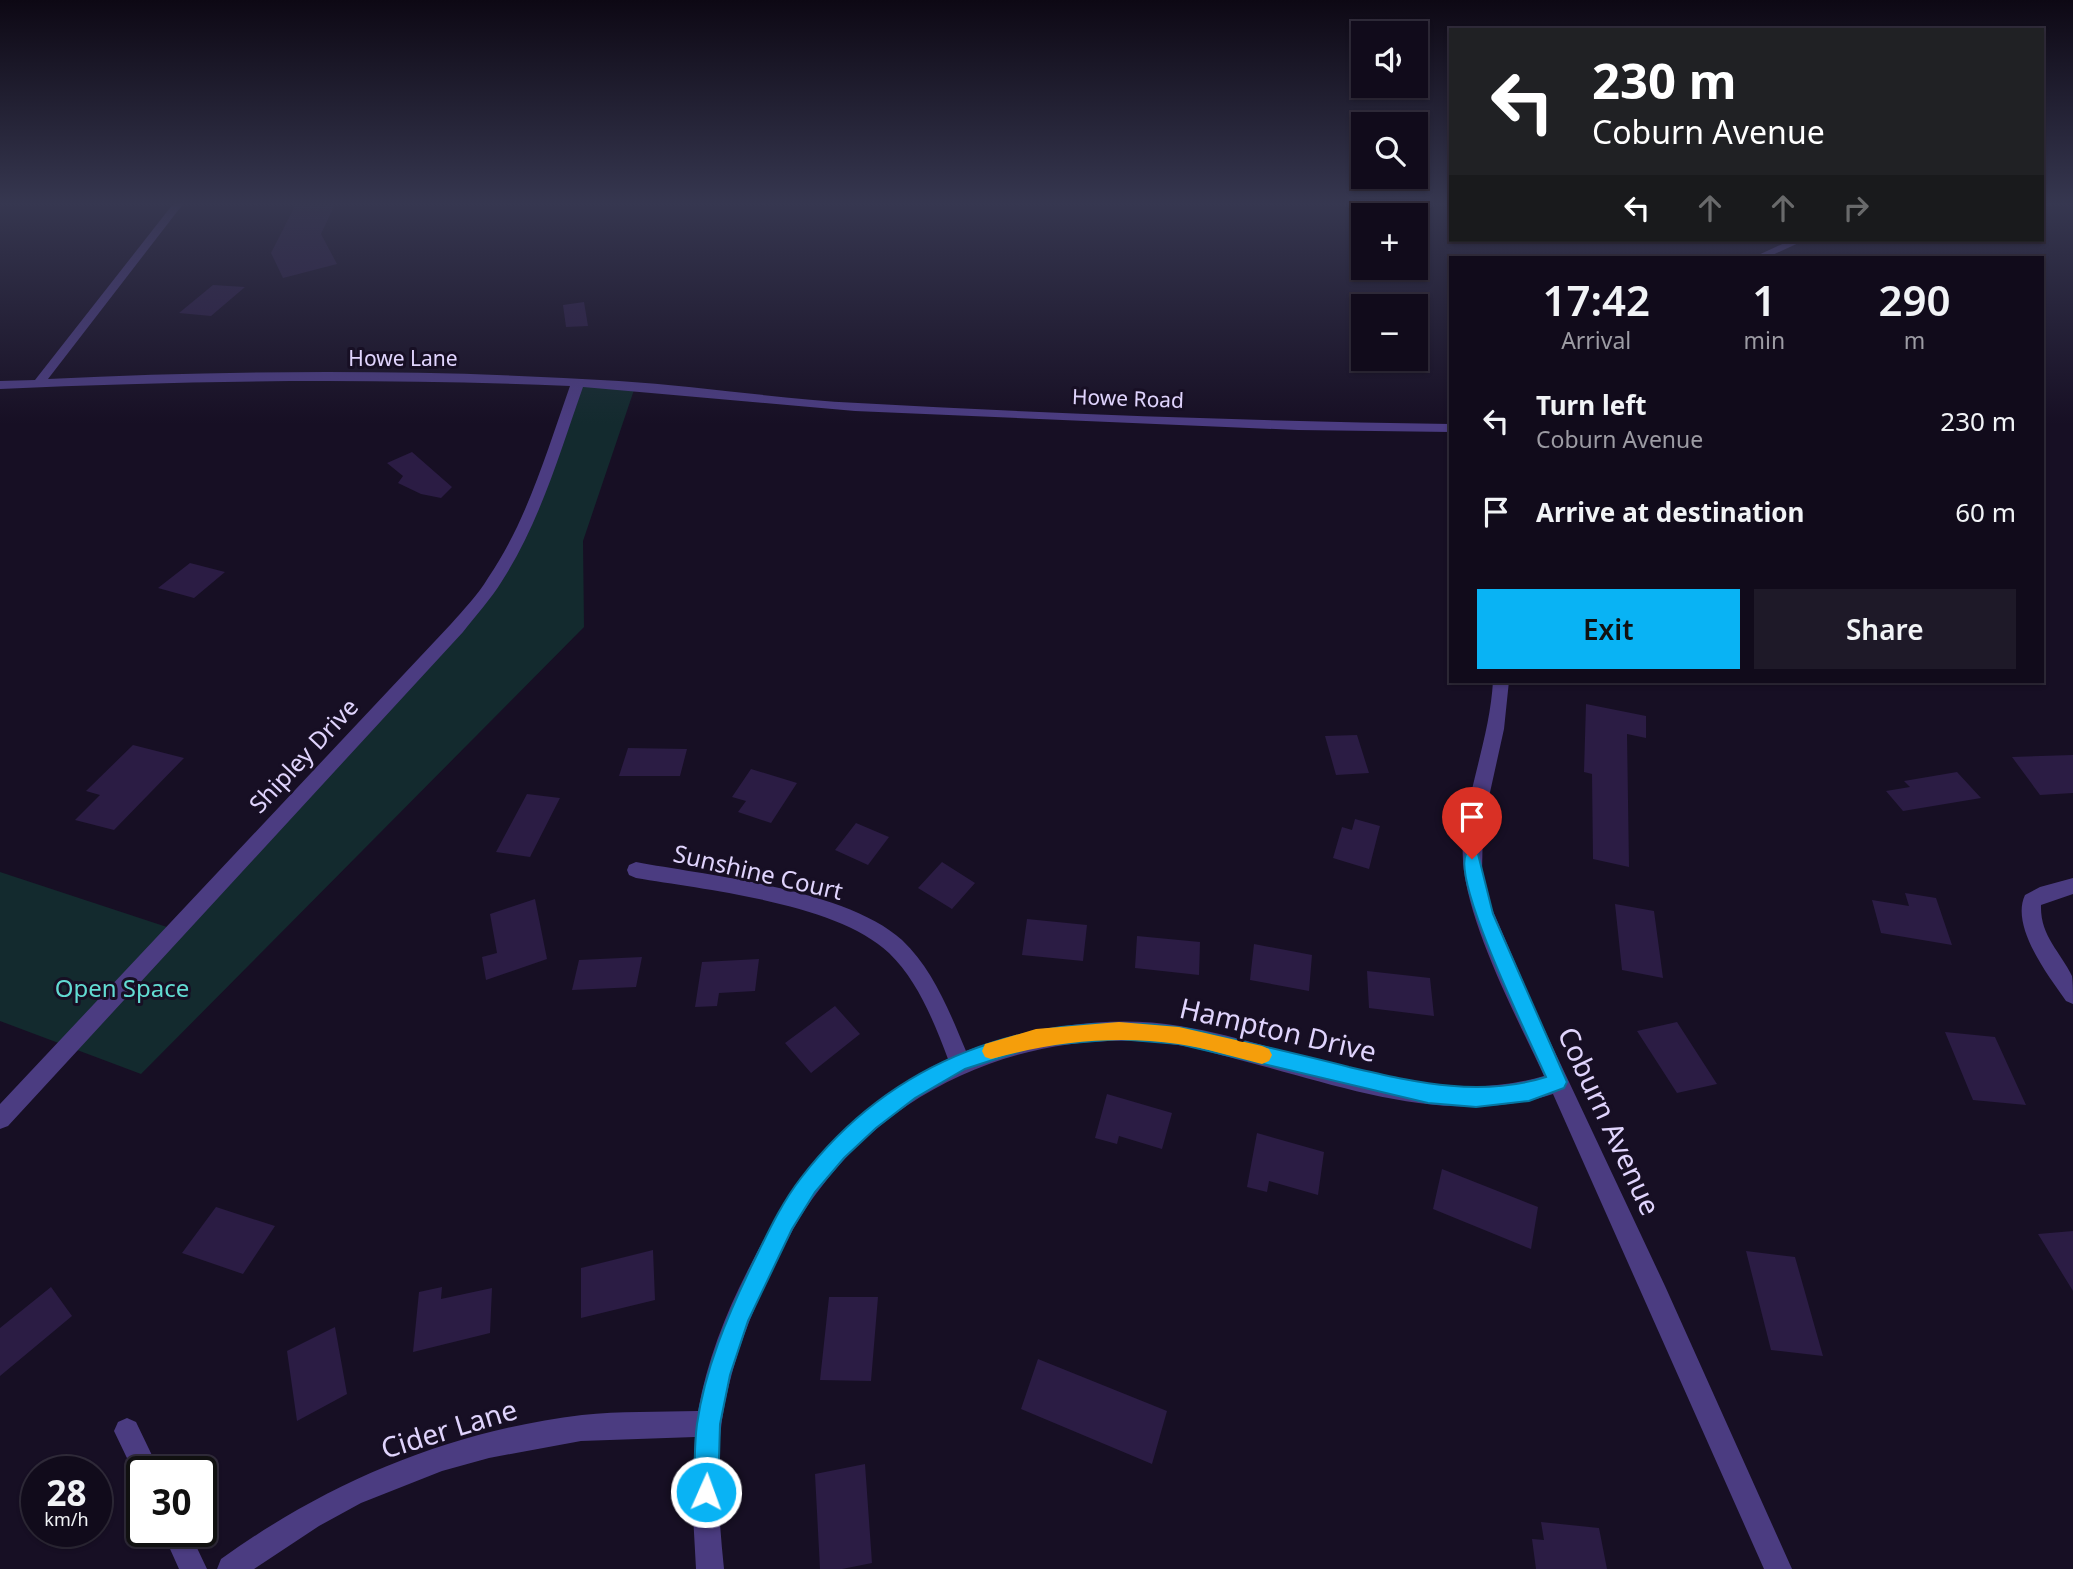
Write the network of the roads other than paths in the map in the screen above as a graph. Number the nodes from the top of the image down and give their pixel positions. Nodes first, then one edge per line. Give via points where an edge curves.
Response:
1 (121, 277) edge
2 (40, 382) junction
3 (578, 383) junction
4 (0, 385) edge
5 (805, 404) joint
6 (1449, 428) edge
7 (1501, 683) edge
8 (636, 870) dead end
9 (2073, 886) edge
10 (2073, 995) edge
11 (960, 1062) junction
12 (1558, 1082) junction
13 (0, 1119) edge
14 (709, 1424) junction
15 (127, 1431) dead end
16 (139, 1456) edge
17 (183, 1547) edge
18 (193, 1569) edge
19 (231, 1569) edge
20 (710, 1569) edge
21 (1778, 1569) edge

1 - 2 street
2 - 3 street, Howe Lane via 235,377
2 - 4 street, Howe Lane
3 - 5 street, Howe Lane
3 - 13 street, Shipley Drive via 515,544 485,594
5 - 6 street, Howe Road
7 - 12 street, Coburn Avenue via 1496,726 1476,809 1473,875 1493,936
8 - 11 street, Sunshine Court via 810,907 884,937 907,960 943,1017
9 - 10 street via 2032,901 2030,915 2036,934
11 - 12 street, Hampton Drive via 1036,1038 1119,1030 1179,1035 1428,1094 1476,1098
11 - 14 street, Hampton Drive via 869,1121 808,1185 738,1318
12 - 21 street, Coburn Avenue via 1674,1330
14 - 19 street, Cider Lane via 583,1427 499,1440 413,1468 326,1507
14 - 20 street, Hampton Drive
15 - 16 street
17 - 18 street

